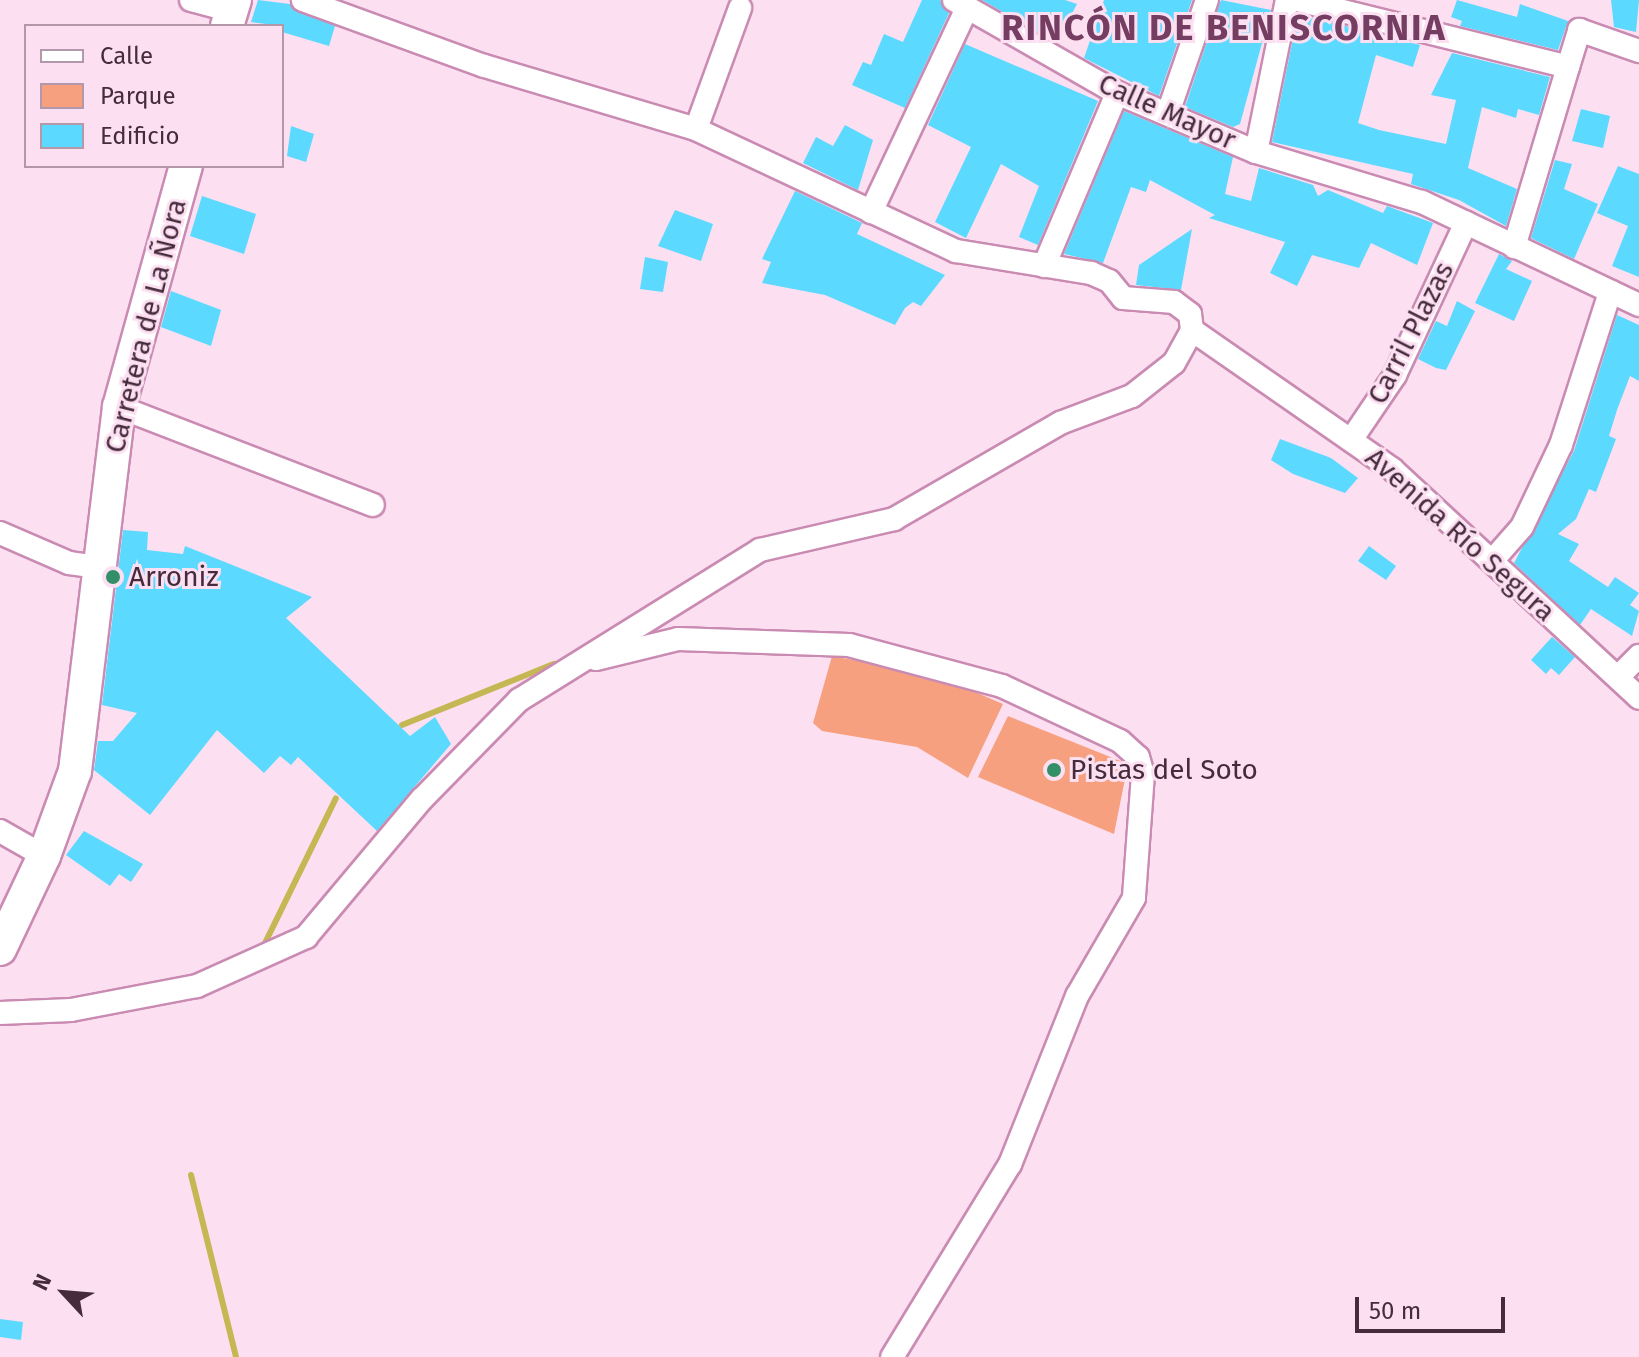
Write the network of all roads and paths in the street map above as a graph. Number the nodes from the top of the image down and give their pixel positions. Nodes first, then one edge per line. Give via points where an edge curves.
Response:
1 (191, 0) edge
2 (303, 0) edge
3 (1207, 0) edge
4 (1287, 0) edge
5 (1298, 0) edge
6 (960, 5) edge
7 (740, 8) dead end
8 (231, 12) edge
9 (1639, 51) edge
10 (1568, 67) junction
11 (1117, 93) junction
12 (1168, 113) junction
13 (696, 129) junction
14 (1256, 152) junction
15 (185, 168) edge
16 (871, 212) junction
17 (1466, 223) junction
18 (1514, 247) junction
19 (1044, 266) junction
20 (1610, 292) junction
21 (1639, 305) edge
22 (1192, 330) junction
23 (119, 407) junction
24 (1351, 440) junction
25 (373, 505) dead end
26 (0, 533) edge
27 (1492, 561) junction
28 (103, 568) junction
29 (1639, 656) edge
30 (577, 664) junction
31 (1618, 677) junction
32 (1639, 698) edge
33 (0, 831) edge
34 (44, 856) junction
35 (0, 949) edge
36 (0, 1013) edge
37 (892, 1357) edge

1 - 8 street
2 - 13 street via 484,66
3 - 12 street
4 - 14 street
5 - 10 street
6 - 11 street, Calle Mayor
6 - 16 street
7 - 13 street
9 - 10 street via 1579,30
10 - 18 street
11 - 12 street, Calle Mayor
11 - 19 street
12 - 14 street, Calle Mayor
13 - 16 street
14 - 17 street, Calle Mayor via 1422,202
15 - 23 main road, Carretera de La Ñora
16 - 19 street via 956,251
17 - 18 street, Calle Mayor
17 - 24 street, Carril Plazas via 1395,375
18 - 20 street, Calle Mayor
19 - 22 street, Avenida Río Segura via 1101,276 1123,298 1185,306
20 - 21 street, Calle Mayor
20 - 27 street via 1561,445 1522,527
22 - 24 street, Avenida Río Segura
22 - 30 street via 1174,363 1132,396 1060,423 894,519 760,550
23 - 25 street
23 - 28 main road, Carretera de La Ñora
24 - 27 street, Avenida Río Segura
26 - 28 street via 69,563
27 - 31 street, Avenida Río Segura
28 - 34 main road, Carretera de La Ñora via 75,771
29 - 31 street
30 - 36 street via 519,700 422,799 306,937 197,986 71,1010
30 - 37 street via 678,639 849,645 1002,686 1120,741 1138,757 1143,774 1134,898 1077,996 1010,1164
31 - 32 street, Avenida Río Segura
33 - 34 street
34 - 35 main road, Carretera de La Ñora

